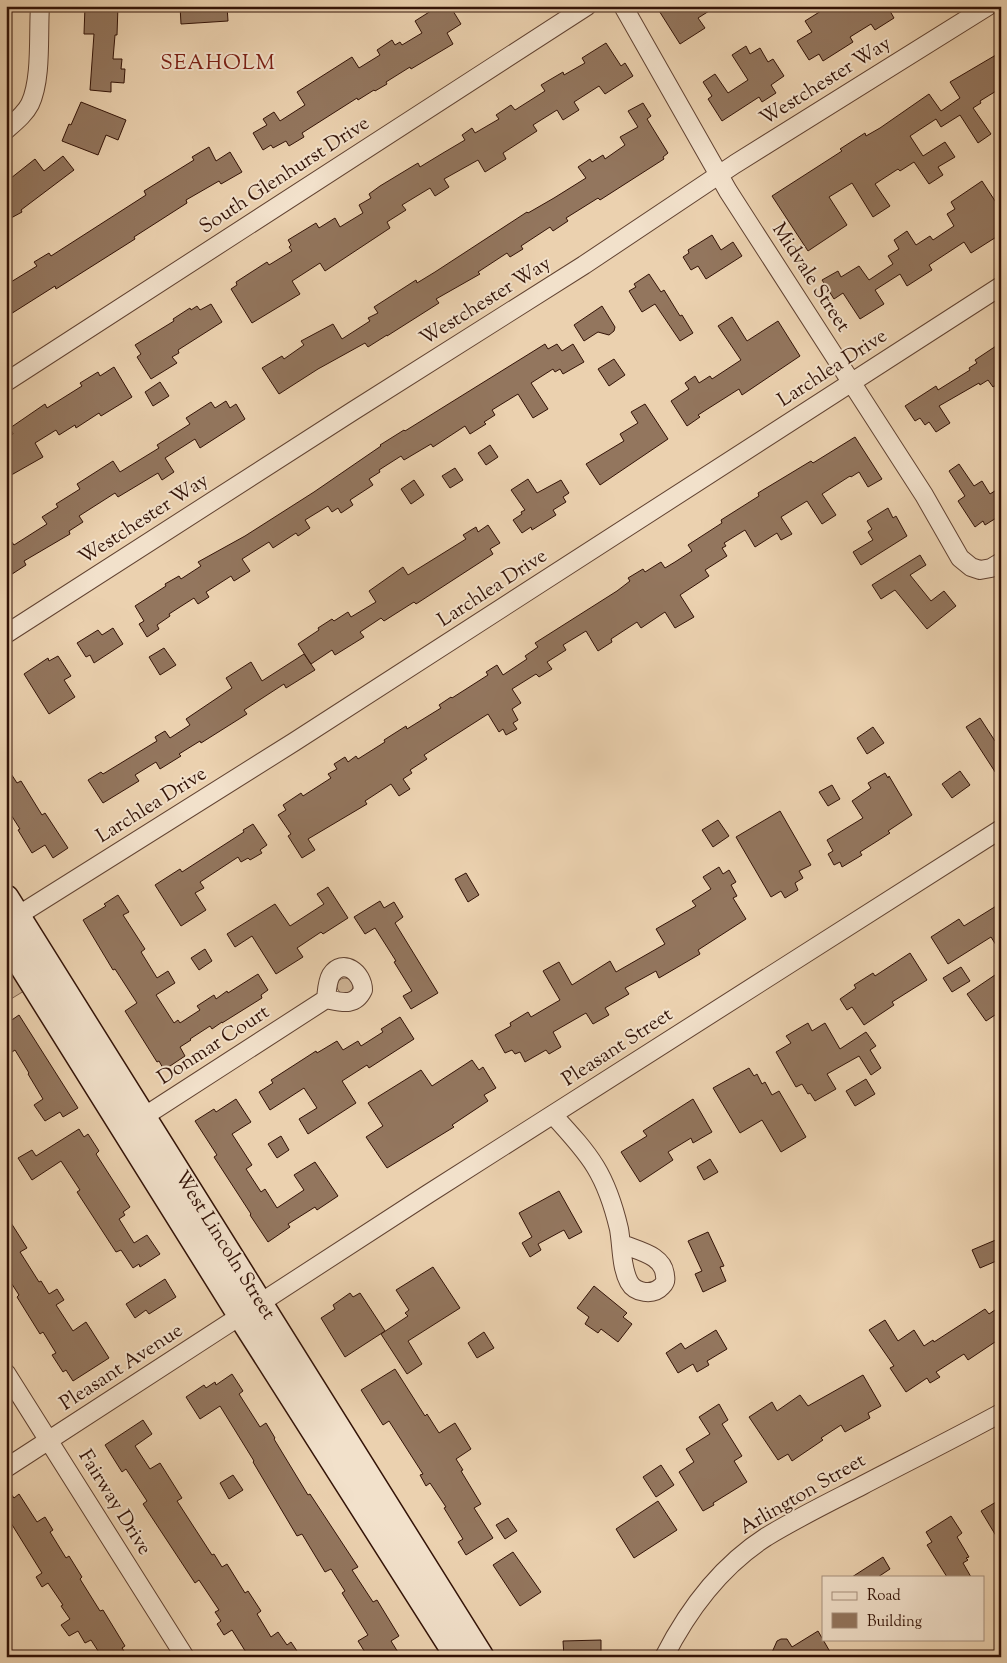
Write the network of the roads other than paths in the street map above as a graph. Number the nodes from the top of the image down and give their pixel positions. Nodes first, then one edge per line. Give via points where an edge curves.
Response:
1 (40, 6) edge
2 (587, 6) edge
3 (624, 6) edge
4 (988, 6) edge
5 (6, 130) edge
6 (718, 175) junction
7 (1001, 286) edge
8 (6, 382) edge
9 (852, 382) junction
10 (1001, 562) edge
11 (6, 634) edge
12 (1001, 829) edge
13 (10, 913) edge
14 (6, 940) edge
15 (326, 999) dead end
16 (553, 1115) junction
17 (134, 1123) junction
18 (622, 1244) dead end
19 (251, 1310) junction
20 (6, 1373) edge
21 (1001, 1414) edge
22 (49, 1440) junction
23 (6, 1468) edge
24 (433, 1599) junction
25 (185, 1657) edge
26 (458, 1657) edge
27 (481, 1657) edge
28 (664, 1657) edge

1 - 5 street via 36,88 29,105
2 - 8 street, South Glenhurst Drive
3 - 6 street, Midvale Street
4 - 6 street, Westchester Way
6 - 9 street, Midvale Street
6 - 11 street, Westchester Way via 584,265
7 - 9 street, Larchlea Drive
9 - 10 street, Midvale Street via 960,558 970,567 980,570
9 - 13 street, Larchlea Drive via 302,737
12 - 16 street, Pleasant Street
13 - 17 street, West Lincoln Street
14 - 17 street, West Lincoln Street
15 - 17 street, Donmar Court
16 - 18 street via 583,1148 600,1173
16 - 19 street, Pleasant Street
17 - 19 street, West Lincoln Street
19 - 22 street, Pleasant Avenue
19 - 24 street, West Lincoln Street
20 - 22 street, Fairway Drive
21 - 28 street, Arlington Street via 801,1517 751,1548 724,1571 692,1608
22 - 23 street, Pleasant Avenue
22 - 25 street, Fairway Drive
24 - 26 street, West Lincoln Street
24 - 27 street, West Lincoln Street

